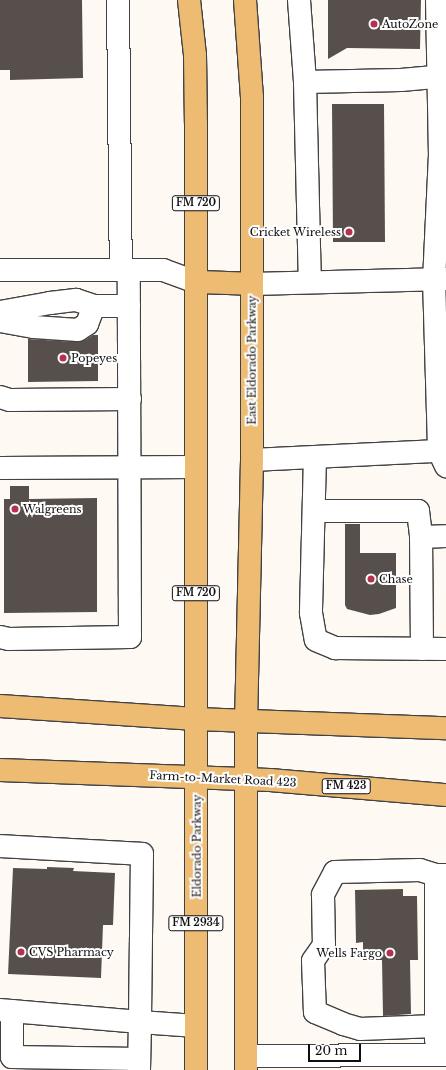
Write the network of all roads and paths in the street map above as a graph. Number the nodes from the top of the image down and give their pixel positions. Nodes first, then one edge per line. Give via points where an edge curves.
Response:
1 (118, 0) edge
2 (189, 0) edge
3 (245, 0) edge
4 (299, 0) edge
5 (437, 0) edge
6 (443, 76) edge
7 (305, 82) junction
8 (0, 270) edge
9 (125, 270) junction
10 (440, 279) edge
11 (196, 282) junction
12 (310, 282) junction
13 (252, 284) junction
14 (94, 306) junction
15 (129, 306) junction
16 (0, 312) edge
17 (0, 321) edge
18 (0, 397) edge
19 (130, 399) junction
20 (442, 447) edge
21 (315, 457) junction
22 (252, 460) junction
23 (196, 467) junction
24 (0, 468) edge
25 (130, 468) junction
26 (314, 510) junction
27 (446, 536) edge
28 (421, 537) junction
29 (0, 638) edge
30 (422, 649) junction
31 (446, 649) edge
32 (0, 706) edge
33 (196, 718) junction
34 (246, 720) junction
35 (446, 728) edge
36 (0, 770) edge
37 (197, 777) junction
38 (246, 779) junction
39 (446, 795) edge
40 (0, 846) edge
41 (441, 875) edge
42 (6, 1011) edge
43 (140, 1022) junction
44 (196, 1026) junction
45 (436, 1026) junction
46 (441, 1055) edge
47 (6, 1059) edge
48 (415, 1062) edge
49 (246, 1063) edge
50 (139, 1064) edge
51 (196, 1070) edge

1 - 9 lane
2 - 11 main road, FM 720 via 195,70
3 - 13 main road, East Eldorado Parkway via 252,97
4 - 7 lane
5 - 6 lane
6 - 7 lane via 400,80
6 - 10 lane
7 - 12 lane
8 - 9 lane
9 - 11 lane via 163,270
9 - 15 lane
10 - 12 lane
10 - 20 lane
11 - 13 main road
11 - 23 main road, FM 720
12 - 13 lane
13 - 22 main road, East Eldorado Parkway
14 - 15 lane
14 - 16 lane via 76,300
14 - 17 lane via 87,324 78,330 34,327
15 - 19 lane
18 - 19 lane via 10,400
19 - 25 lane
20 - 21 lane
21 - 22 lane
21 - 26 lane
22 - 34 main road, East Eldorado Parkway
23 - 25 lane
23 - 33 main road, FM 720
24 - 25 lane
25 - 29 lane via 130,637
26 - 28 lane via 418,511
26 - 30 lane via 311,613 316,640 335,648
27 - 28 lane
28 - 30 lane
30 - 31 lane
32 - 33 main road
33 - 34 main road
33 - 37 main road, Eldorado Parkway / FM 2934
34 - 35 main road
34 - 38 main road
36 - 37 main road, Farm-to-Market Road 423 / FM 423
37 - 38 main road, Farm-to-Market Road 423 / FM 423
37 - 44 main road, Eldorado Parkway / FM 2934
38 - 39 main road, Farm-to-Market Road 423 / FM 423
38 - 49 main road
40 - 43 lane via 142,854
41 - 45 lane
41 - 45 lane via 420,870 335,872 323,895 324,945 313,961 315,1012 360,1029
42 - 43 lane
42 - 47 lane
43 - 44 lane
43 - 50 lane
44 - 51 main road, Eldorado Parkway / FM 2934
45 - 46 lane
46 - 48 lane
47 - 50 lane
48 - 49 lane

